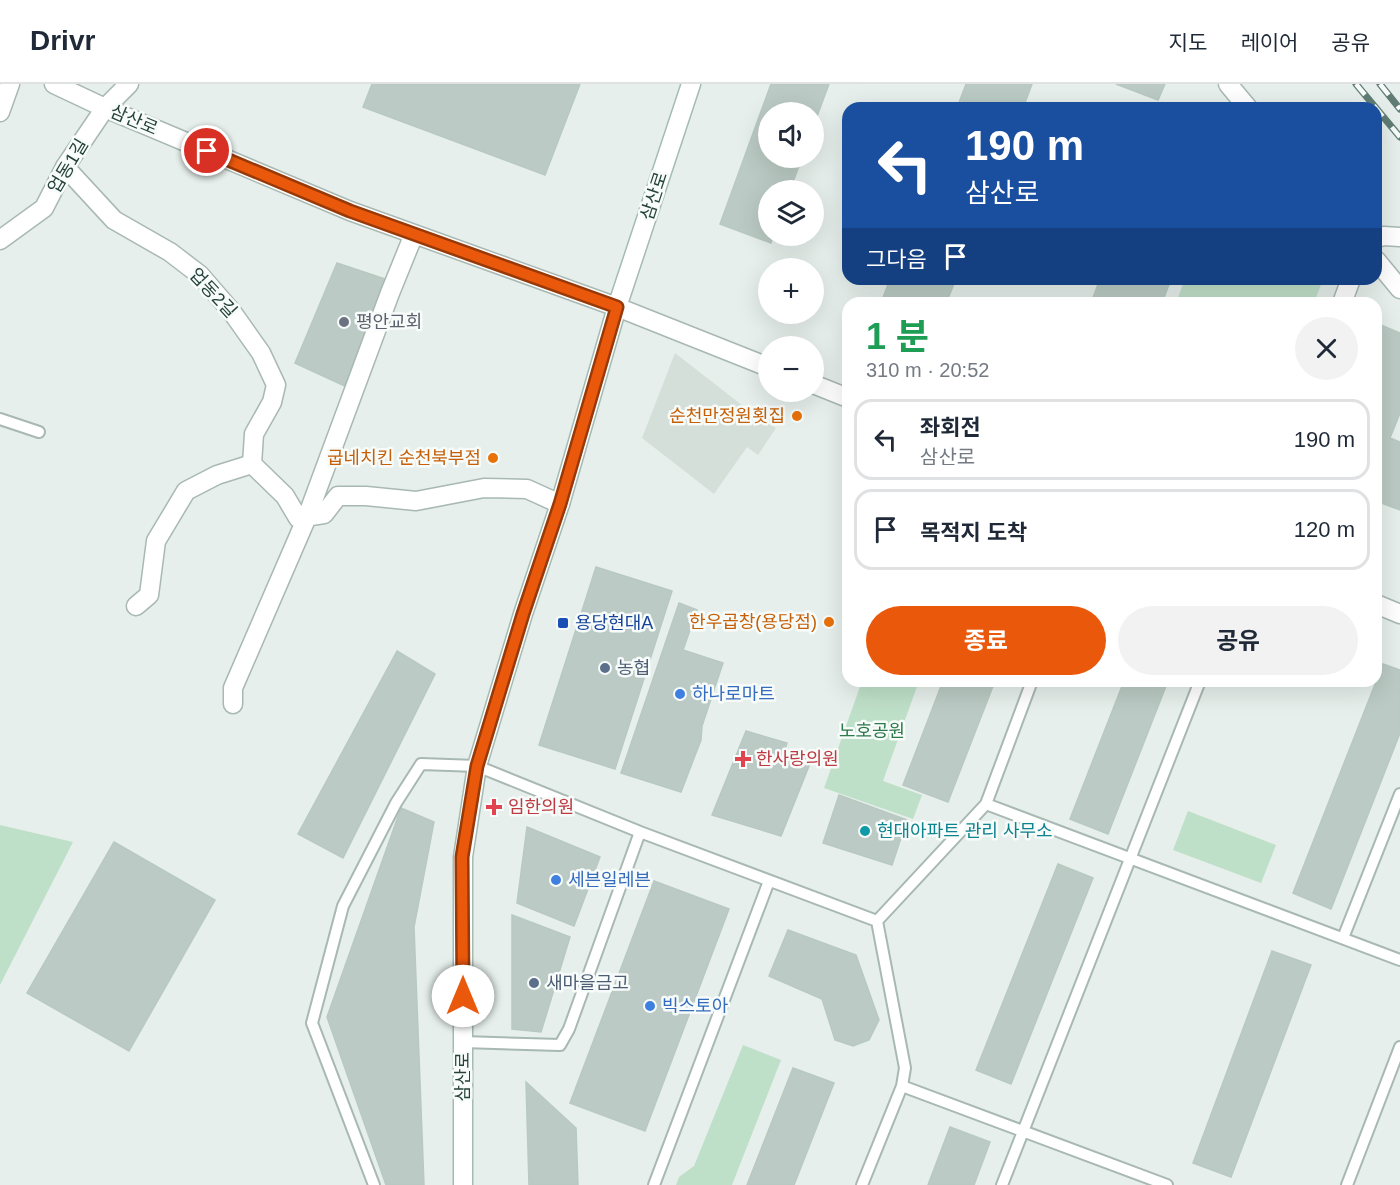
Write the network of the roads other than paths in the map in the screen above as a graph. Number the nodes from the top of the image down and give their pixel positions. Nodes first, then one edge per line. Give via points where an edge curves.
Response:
1 (10, 84) edge
2 (54, 84) edge
3 (129, 84) edge
4 (691, 84) edge
5 (1228, 84) edge
6 (1243, 102) edge
7 (105, 108) junction
8 (0, 112) edge
9 (65, 167) junction
10 (414, 234) junction
11 (1382, 236) edge
12 (1400, 237) edge
13 (0, 240) edge
14 (1382, 267) edge
15 (1400, 289) edge
16 (617, 307) junction
17 (758, 363) edge
18 (824, 388) edge
19 (842, 396) edge
20 (0, 419) edge
21 (39, 432) dead end
22 (252, 464) junction
23 (560, 504) junction
24 (307, 517) junction
25 (136, 606) dead end
26 (1382, 606) edge
27 (1400, 614) edge
28 (1030, 687) edge
29 (1198, 687) edge
30 (233, 704) dead end
31 (477, 766) junction
32 (1400, 794) edge
33 (986, 804) junction
34 (640, 832) junction
35 (1130, 858) junction
36 (769, 881) junction
37 (876, 921) junction
38 (1343, 938) junction
39 (1400, 960) edge
40 (463, 1042) junction
41 (1400, 1047) edge
42 (902, 1086) junction
43 (1023, 1131) junction
44 (374, 1185) edge
45 (463, 1185) edge
46 (654, 1185) edge
47 (862, 1185) edge
48 (1002, 1185) edge
49 (1167, 1185) edge
50 (1347, 1185) edge

1 - 8 street
2 - 7 street, 삼산로
3 - 7 street, 업동1길
4 - 16 street, 삼산로
5 - 6 street
7 - 9 street, 업동1길
7 - 10 street, 삼산로
9 - 13 street, 업동1길 via 44,208
9 - 22 street, 업동2길 via 114,220 170,252 200,275 261,352 276,385 272,402 254,434
10 - 16 street, 삼산로
10 - 24 street
11 - 12 street
14 - 15 street
16 - 17 street
16 - 23 street, 삼산로
18 - 19 street
20 - 21 lane
22 - 24 street via 285,496 298,518
22 - 25 street via 217,475 186,491 156,541 148,595
23 - 24 street via 527,489 484,488 416,501 338,496 324,514
23 - 31 street, 삼산로
24 - 30 street via 233,688
26 - 27 street
28 - 33 lane
29 - 35 lane
31 - 34 lane
31 - 40 street, 삼산로 via 462,857
31 - 44 lane via 421,764 396,803 343,906 312,1023
32 - 38 lane
33 - 35 lane
33 - 37 lane
34 - 36 lane
34 - 40 lane via 560,1046
35 - 38 lane
35 - 43 lane
36 - 37 lane
36 - 46 lane
37 - 42 lane via 904,1068
38 - 39 lane
40 - 45 street, 삼산로
41 - 50 lane
42 - 43 lane
42 - 47 lane
43 - 48 lane
43 - 49 lane

